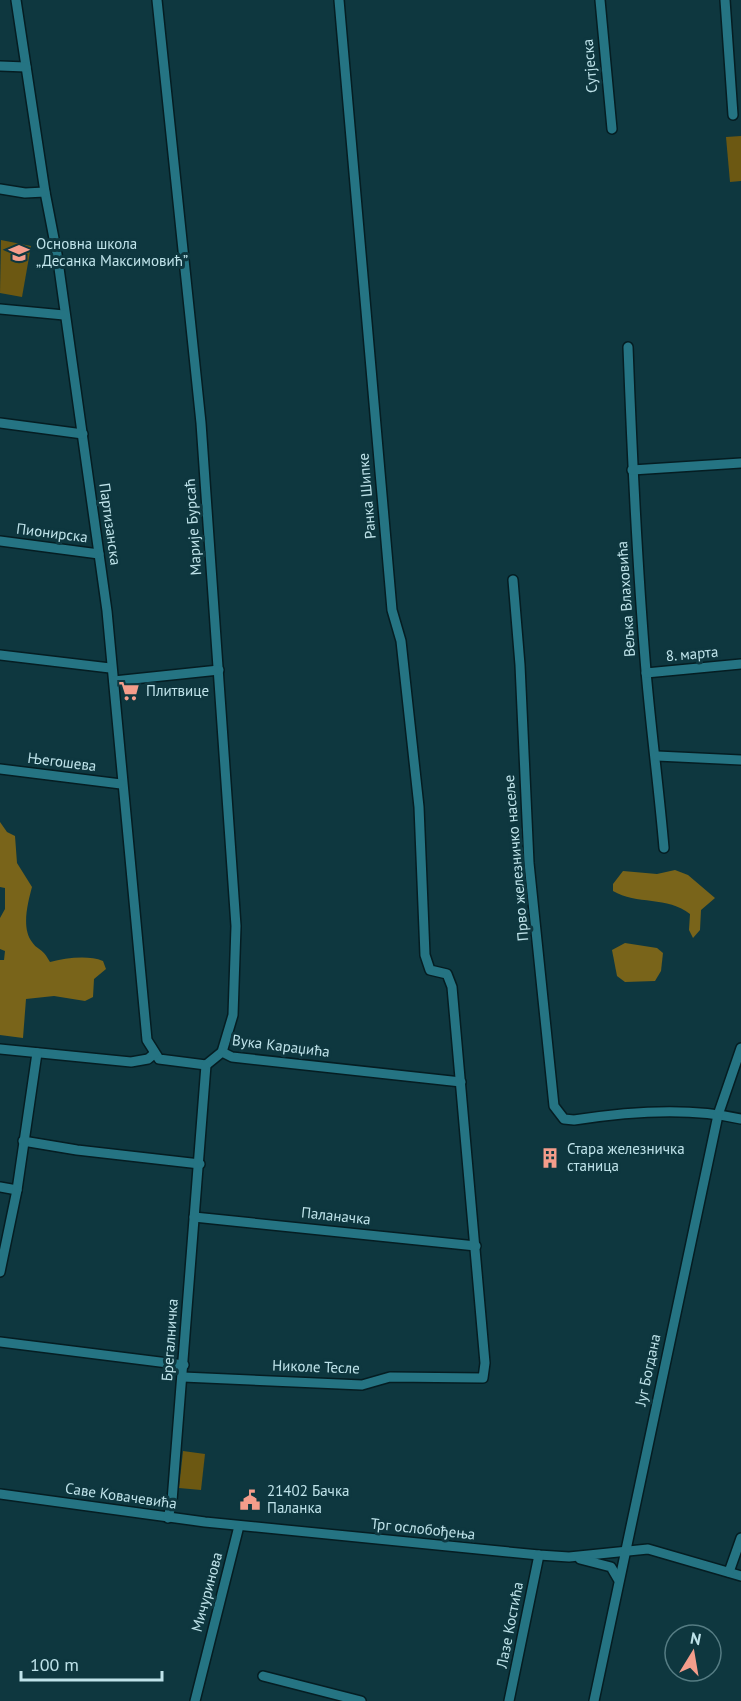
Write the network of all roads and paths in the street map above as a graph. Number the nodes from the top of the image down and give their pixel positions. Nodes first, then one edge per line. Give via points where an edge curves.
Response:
1 (16, 0) edge
2 (157, 0) edge
3 (339, 0) edge
4 (600, 0) edge
5 (725, 0) edge
6 (741, 55) edge
7 (729, 56) junction
8 (0, 66) edge
9 (26, 67) junction
10 (734, 115) dead end
11 (612, 129) dead end
12 (0, 189) edge
13 (45, 192) junction
14 (0, 309) edge
15 (64, 315) junction
16 (628, 347) dead end
17 (0, 423) edge
18 (83, 434) junction
19 (741, 463) edge
20 (632, 470) junction
21 (0, 541) edge
22 (99, 554) junction
23 (513, 580) dead end
24 (0, 655) edge
25 (741, 664) edge
26 (110, 668) junction
27 (219, 670) junction
28 (646, 673) junction
29 (114, 681) junction
30 (657, 756) junction
31 (741, 760) edge
32 (0, 769) edge
33 (121, 784) junction
34 (663, 848) dead end
35 (741, 1048) edge
36 (0, 1049) edge
37 (222, 1052) junction
38 (37, 1053) junction
39 (154, 1054) junction
40 (206, 1065) junction
41 (462, 1082) junction
42 (718, 1115) junction
43 (741, 1119) edge
44 (23, 1141) junction
45 (200, 1164) junction
46 (0, 1187) edge
47 (17, 1190) junction
48 (194, 1217) junction
49 (476, 1246) junction
50 (0, 1272) edge
51 (0, 1342) edge
52 (184, 1365) junction
53 (183, 1377) junction
54 (0, 1494) edge
55 (168, 1518) junction
56 (239, 1526) junction
57 (741, 1538) edge
58 (625, 1550) junction
59 (539, 1556) junction
60 (569, 1557) junction
61 (729, 1572) junction
62 (741, 1576) edge
63 (618, 1579) junction
64 (263, 1676) dead end
65 (195, 1701) edge
66 (361, 1701) edge
67 (509, 1701) edge
68 (594, 1701) edge

1 - 9 street, Партизанска
2 - 27 street, Марије Бурсаћ via 201,423
3 - 41 street, Ранка Шипке via 392,610 401,641 419,807 425,955 430,970 447,974 453,987
4 - 11 street, Сутјеска
5 - 7 street
6 - 7 street
7 - 10 street
8 - 9 street
9 - 13 street, Партизанска
12 - 13 street
13 - 15 street, Партизанска
14 - 15 street
15 - 18 street, Партизанска
16 - 20 street, Вељка Влаховића
17 - 18 street
18 - 22 street, Партизанска
19 - 20 street
20 - 28 street, Вељка Влаховића
21 - 22 street, Пионирска
22 - 26 street, Партизанска
23 - 42 street, Прво железничко насеље via 529,863 554,1106 558,1115 574,1120 619,1114
24 - 26 street
25 - 28 street, 8. марта
26 - 29 street, Партизанска
27 - 29 street
27 - 37 street, Марије Бурсаћ via 236,926 233,1015
28 - 30 street, Вељка Влаховића
29 - 33 street, Партизанска
30 - 31 street
30 - 34 street, Вељка Влаховића
32 - 33 street, Његошева
33 - 39 street, Партизанска via 147,1040
35 - 42 street, Југ Богдана
36 - 38 street
37 - 40 street, Вука Караџића
37 - 41 street, Вука Караџића via 232,1057
38 - 39 street via 131,1062
38 - 44 street
39 - 40 street via 166,1061
40 - 45 street, Брегалничка
41 - 49 street
42 - 43 street
42 - 58 street, Југ Богдана
44 - 45 street
44 - 47 street
45 - 48 street, Брегалничка
46 - 47 street
47 - 50 street
48 - 49 street, Паланачка
48 - 52 street, Брегалничка
49 - 53 street, Николе Тесле via 483,1378 390,1377 362,1385
51 - 52 street
52 - 53 street, Брегалничка
53 - 55 street, Брегалничка
54 - 55 street, Саве Ковачевића
55 - 56 street, Саве Ковачевића
56 - 59 street, Трг ослобођења
56 - 65 street, Мичуринова
57 - 61 street
58 - 60 street, Трг ослобођења
58 - 61 street, Трг ослобођења via 666,1552
58 - 63 street, Југ Богдана
59 - 60 street, Трг ослобођења
59 - 67 street, Лазе Костића
60 - 63 street, Трг ослобођења via 605,1564 616,1572
61 - 62 street, Трг ослобођења
63 - 68 street, Југ Богдана
64 - 66 street

